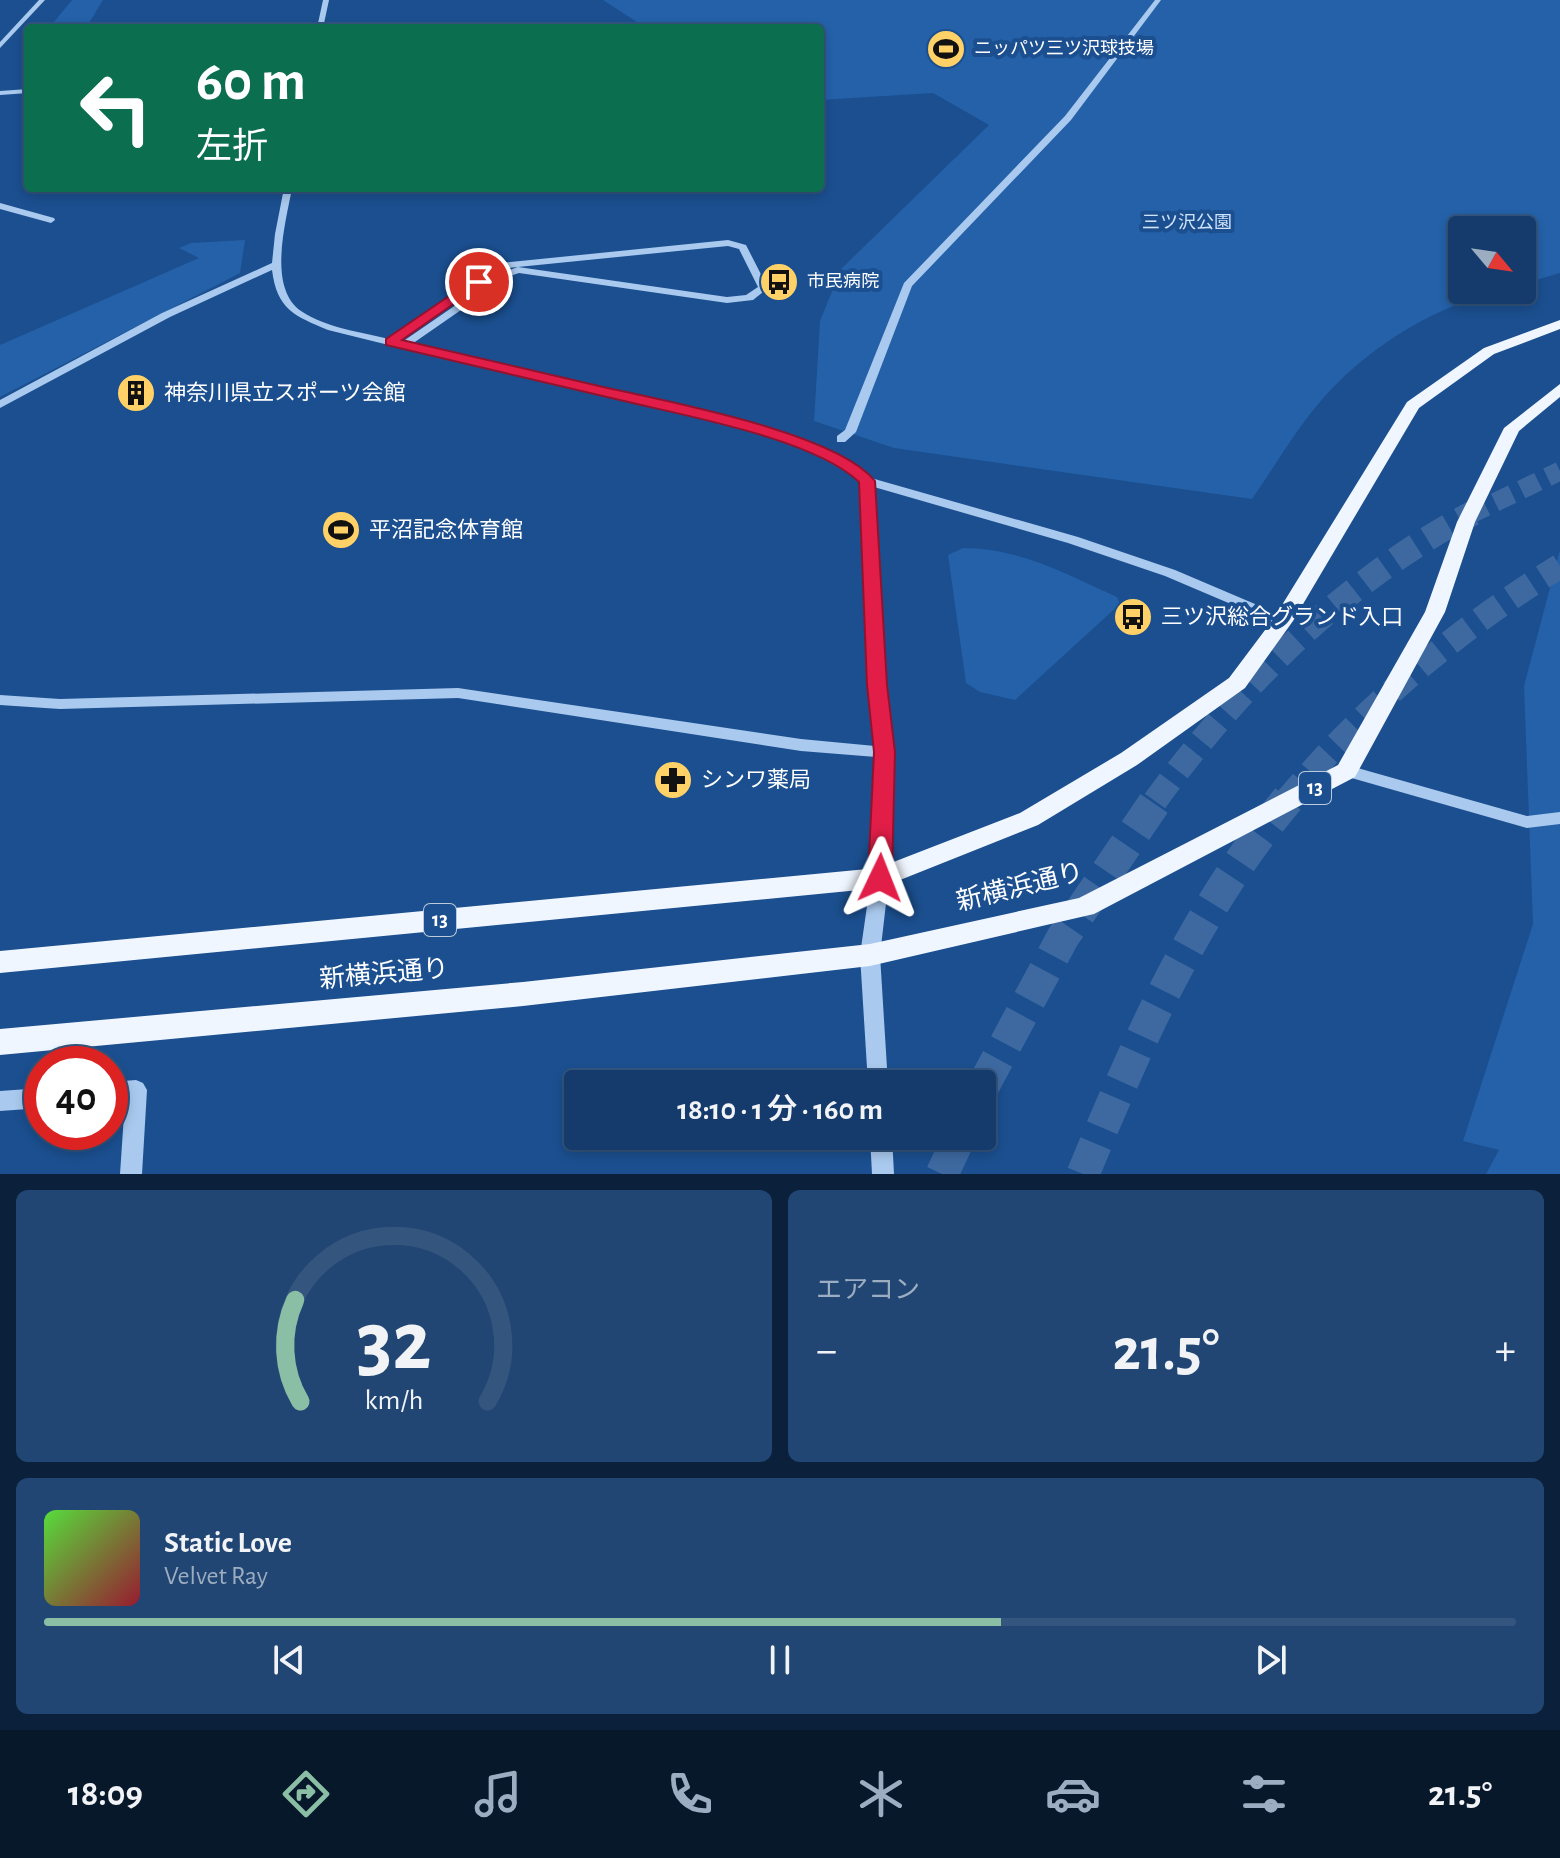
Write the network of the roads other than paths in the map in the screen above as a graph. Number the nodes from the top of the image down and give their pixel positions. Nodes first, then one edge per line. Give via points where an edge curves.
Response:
1 (42, 0) edge
2 (326, 0) edge
3 (1158, 0) edge
4 (321, 24) edge
5 (0, 46) edge
6 (24, 91) edge
7 (0, 93) edge
8 (287, 192) edge
9 (0, 206) edge
10 (51, 220) dead end
11 (276, 265) junction
12 (1560, 324) edge
13 (397, 344) junction
14 (1560, 389) edge
15 (0, 405) edge
16 (841, 439) dead end
17 (867, 481) junction
18 (1283, 621) junction
19 (0, 700) edge
20 (884, 752) junction
21 (1347, 771) junction
22 (1560, 818) edge
23 (880, 878) junction
24 (870, 955) junction
25 (0, 962) edge
26 (0, 1042) edge
27 (877, 1070) edge
28 (128, 1091) edge
29 (24, 1099) edge
30 (0, 1101) edge
31 (882, 1150) edge
32 (131, 1174) edge
33 (883, 1174) edge

1 - 5 street
2 - 4 street
3 - 16 street via 1068,118 907,285 850,432
6 - 7 street
8 - 11 street
9 - 10 street
11 - 13 street via 280,291 294,311 332,328
11 - 15 street via 166,315
12 - 18 main road, 新横浜通り / 13 via 1489,351 1413,405
13 - 13 street via 504,265 728,243 743,247 763,288 749,298 727,300 518,270
13 - 17 street via 735,422 825,453
14 - 21 main road, 13 via 1512,428 1466,522 1435,612
17 - 18 street via 1073,540 1170,573
17 - 20 street
18 - 23 main road, 新横浜通り / 13 via 1237,683 1129,759 1029,819
19 - 20 street via 60,704 458,693 801,745
20 - 23 street
21 - 22 street via 1527,822
21 - 24 main road, 新横浜通り / 13 via 1085,907
23 - 24 street
23 - 25 main road, 新横浜通り / 13
24 - 26 main road, 新横浜通り / 13 via 523,994
24 - 27 street
28 - 32 street via 136,1090
29 - 30 street
31 - 33 street

